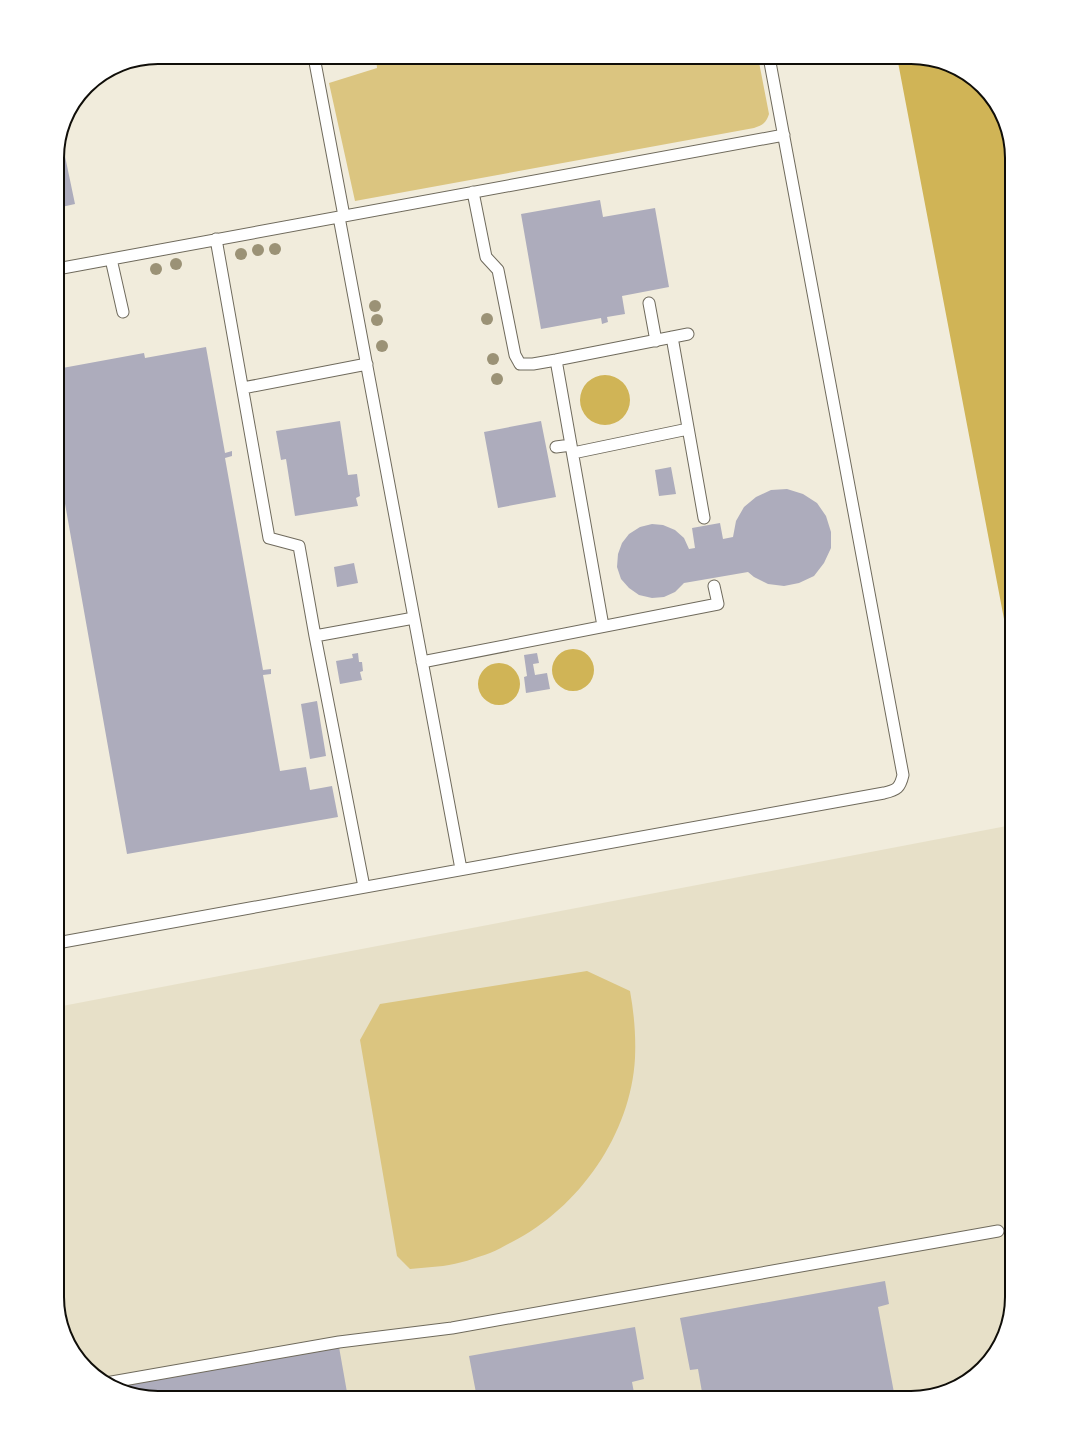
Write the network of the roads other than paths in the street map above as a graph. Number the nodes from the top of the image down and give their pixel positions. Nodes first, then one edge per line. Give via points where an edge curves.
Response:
1 (315, 64) edge
2 (770, 64) edge
3 (784, 135) junction
4 (473, 192) junction
5 (342, 216) junction
6 (216, 239) junction
7 (111, 259) junction
8 (64, 268) edge
9 (650, 303) dead end
10 (123, 312) dead end
11 (688, 334) dead end
12 (672, 337) junction
13 (656, 341) junction
14 (556, 360) junction
15 (367, 364) junction
16 (243, 388) junction
17 (688, 429) junction
18 (556, 447) dead end
19 (572, 449) junction
20 (704, 518) dead end
21 (714, 586) dead end
22 (414, 618) junction
23 (603, 626) junction
24 (315, 636) junction
25 (422, 662) junction
26 (461, 869) junction
27 (364, 887) junction
28 (64, 942) edge
29 (998, 1231) dead end
30 (116, 1381) edge

1 - 5 lane
2 - 3 lane
3 - 4 lane
3 - 26 lane via 904,775 901,785 894,791 884,793
4 - 5 lane
4 - 14 lane via 486,256 498,270 515,355 520,364
5 - 6 lane
5 - 15 lane
6 - 7 lane
6 - 16 lane
7 - 8 lane
7 - 10 lane
9 - 13 lane
11 - 12 lane
12 - 13 lane
12 - 17 lane
13 - 14 lane
14 - 19 lane
15 - 16 lane
15 - 22 lane
16 - 24 lane via 269,538 298,546
17 - 19 lane
17 - 20 lane
18 - 19 lane
19 - 23 lane
21 - 23 lane via 718,604
22 - 24 lane
22 - 25 lane
23 - 25 lane
24 - 27 lane
25 - 26 lane
26 - 27 lane
27 - 28 lane
29 - 30 lane via 452,1328 339,1342

